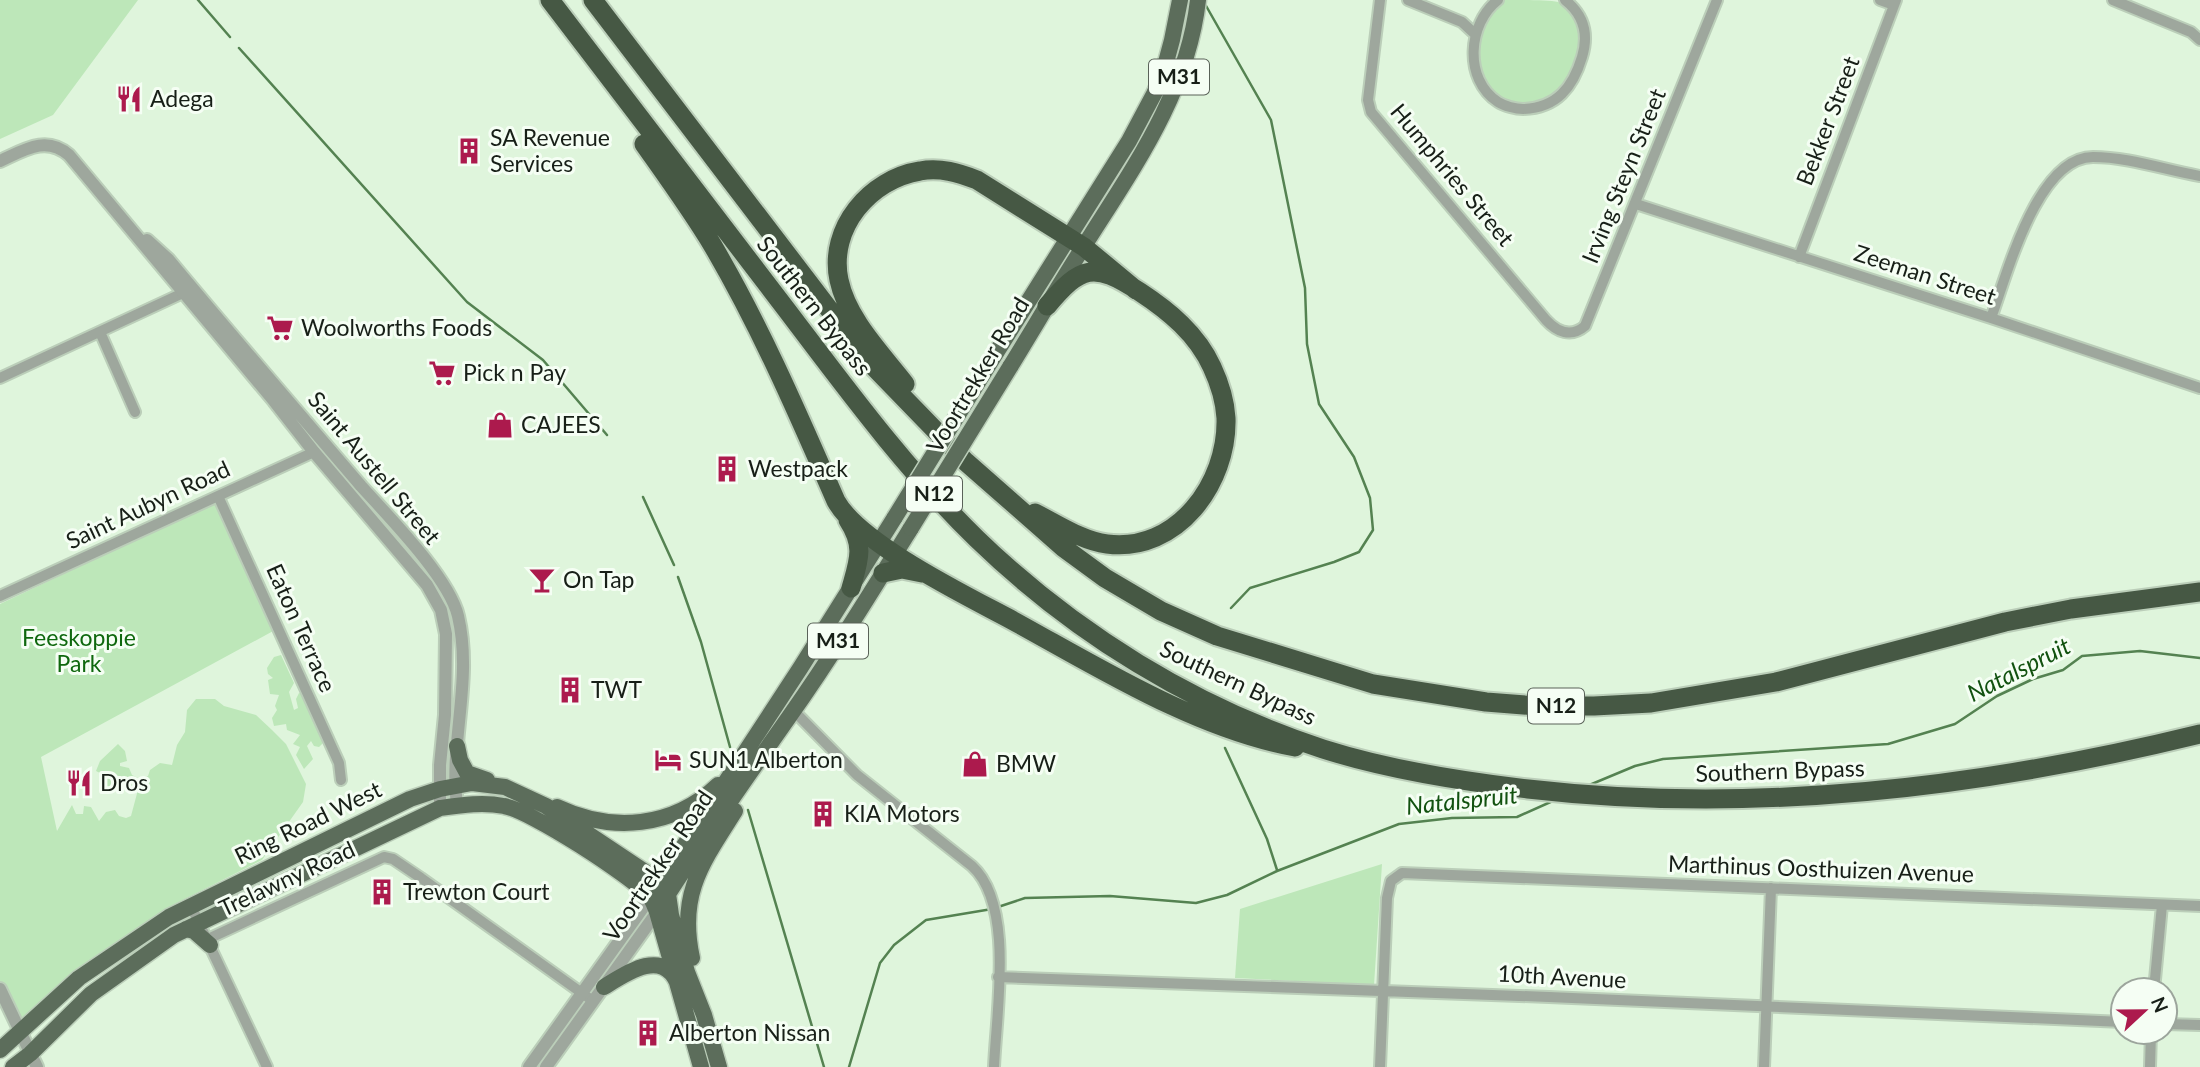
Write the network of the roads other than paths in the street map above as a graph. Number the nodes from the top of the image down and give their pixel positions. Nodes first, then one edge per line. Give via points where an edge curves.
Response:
1 (550, 0) edge
2 (593, 0) edge
3 (1180, 0) edge
4 (1198, 0) edge
5 (1380, 0) edge
6 (1408, 0) edge
7 (1498, 0) edge
8 (1565, 0) edge
9 (1717, 0) edge
10 (1880, 0) edge
11 (2113, 0) edge
12 (1895, 3) edge
13 (1481, 20) junction
14 (1462, 22) junction
15 (1476, 35) junction
16 (2200, 40) edge
17 (0, 161) edge
18 (2200, 176) edge
19 (1636, 204) junction
20 (118, 214) junction
21 (1075, 241) junction
22 (1799, 257) junction
23 (1136, 290) junction
24 (183, 293) junction
25 (1047, 306) junction
26 (1991, 318) junction
27 (1546, 320) joint
28 (100, 332) junction
29 (0, 378) edge
30 (2200, 388) edge
31 (135, 412) dead end
32 (314, 452) junction
33 (966, 462) junction
34 (218, 496) junction
35 (1009, 500) junction
36 (848, 519) junction
37 (888, 548) junction
38 (883, 573) junction
39 (929, 574) junction
40 (851, 588) junction
41 (2200, 592) edge
42 (0, 596) edge
43 (792, 712) junction
44 (2200, 734) edge
45 (457, 746) junction
46 (1361, 760) junction
47 (727, 779) junction
48 (341, 780) dead end
49 (448, 787) junction
50 (505, 787) junction
51 (532, 798) junction
52 (457, 806) junction
53 (731, 807) junction
54 (440, 808) junction
55 (664, 888) junction
56 (1771, 888) junction
57 (654, 905) junction
58 (2162, 905) junction
59 (191, 906) junction
60 (2200, 906) edge
61 (192, 925) junction
62 (209, 942) junction
63 (2155, 976) edge
64 (998, 977) junction
65 (604, 987) junction
66 (0, 989) edge
67 (681, 990) junction
68 (1385, 991) junction
69 (581, 994) junction
70 (593, 1001) junction
71 (1767, 1006) junction
72 (704, 1015) junction
73 (2109, 1021) edge
74 (2179, 1024) edge
75 (2200, 1025) edge
76 (20, 1033) junction
77 (2151, 1046) edge
78 (0, 1050) edge
79 (33, 1060) edge
80 (13, 1067) edge
81 (267, 1067) edge
82 (529, 1067) edge
83 (547, 1067) edge
84 (701, 1067) edge
85 (719, 1067) edge
86 (994, 1067) edge
87 (1380, 1067) edge
88 (1764, 1067) edge
89 (2150, 1067) edge

1 - 36 highway via 711,243 780,372
1 - 46 highway, Southern Bypass / N12 via 880,430 977,539 1125,657 1261,725
2 - 33 highway, Southern Bypass / N12 via 870,363
3 - 21 main road, Voortrekker Road / M31 via 1162,77
4 - 21 main road, Voortrekker Road / M31 via 1186,58 1166,110 1145,149
5 - 27 street, Humphries Street via 1368,100 1371,112
6 - 14 street
7 - 13 street
8 - 15 street via 1581,19 1585,47 1567,90 1546,106 1518,109 1498,102 1489,93 1474,62
9 - 19 street, Irving Steyn Street
10 - 12 street
11 - 16 street via 2191,32
12 - 22 street, Bekker Street
13 - 14 street
13 - 15 street
14 - 15 street
17 - 20 street, Saint Austell Street via 46,143 57,147
18 - 26 street via 2090,157 2064,167 2048,182 2032,209
19 - 22 street, Zeeman Street
19 - 27 street, Irving Steyn Street via 1585,326 1566,333
20 - 24 street, Saint Austell Street
20 - 45 street, Saint Austell Street via 169,260 453,599 464,652
21 - 23 highway
21 - 25 main road, Voortrekker Road / M31
21 - 33 highway via 977,180 937,170 921,170 887,182 874,190 847,224 837,262 843,295 871,341
21 - 37 main road, Voortrekker Road / M31, bridge via 996,353 895,517
22 - 26 street, Zeeman Street
23 - 25 highway via 1094,271 1069,280
23 - 35 highway via 1194,338 1221,391 1226,416 1222,453 1193,512 1164,535 1145,542 1106,544 1084,538
24 - 28 street
24 - 32 street, Saint Austell Street
25 - 37 main road, Voortrekker Road / M31, bridge via 911,528
26 - 30 street, Zeeman Street
28 - 29 street
28 - 31 street
32 - 34 street, Saint Aubyn Road
32 - 49 street, Saint Austell Street via 404,556 441,610 447,653
33 - 35 highway, Southern Bypass / N12
34 - 42 street, Saint Aubyn Road
34 - 48 street, Eaton Terrace via 339,764
35 - 41 highway, Southern Bypass / N12 via 1105,578 1161,611 1217,636 1373,684 1537,706 1651,703 1712,694 1776,682 2005,622
36 - 37 highway
36 - 40 highway via 860,551
37 - 38 main road, Voortrekker Road / M31
37 - 39 highway
37 - 40 main road, Voortrekker Road / M31
38 - 39 highway via 908,569
38 - 43 main road, Voortrekker Road / M31
39 - 46 highway via 1132,686 1202,717 1268,743
40 - 47 main road, Voortrekker Road / M31
43 - 53 main road, Voortrekker Road / M31 via 762,752
43 - 53 main road via 760,770
43 - 64 street via 893,806 972,866 986,886 999,933
44 - 46 highway, Southern Bypass / N12 via 2019,773 1804,797 1583,795 1475,782
45 - 49 street, Saint Austell Street via 455,772
45 - 50 main road via 467,773
47 - 51 main road via 681,810 628,824 597,821
47 - 55 main road, Voortrekker Road / M31
49 - 50 main road, Ring Road West via 472,783
49 - 52 street, Saint Austell Street
49 - 54 street, Saint Austell Street
49 - 59 main road, Ring Road West via 410,799
50 - 51 main road, Ring Road West
51 - 55 main road, Ring Road West
52 - 54 main road, Ring Road West
52 - 57 main road, Ring Road West via 495,805 527,813 625,877
53 - 55 main road, Voortrekker Road / M31
53 - 72 main road via 689,899 687,932
54 - 61 main road, Ring Road West
55 - 57 main road, Voortrekker Road / M31
55 - 72 main road
56 - 58 street, Marthinus Oosthuizen Avenue
56 - 68 street, Marthinus Oosthuizen Avenue via 1402,873 1391,881 1387,898
56 - 71 street
57 - 65 street, Voortrekker Road / M31
57 - 67 main road
57 - 69 street, Voortrekker Road / M31
58 - 60 street, Marthinus Oosthuizen Avenue
58 - 63 street
59 - 61 street
59 - 76 main road, Ring Road West via 79,978
61 - 62 main road
61 - 79 main road, Ring Road West via 90,994
62 - 69 street, Trelawny Road via 384,857 421,878
62 - 81 street
64 - 68 street, 10th Avenue
64 - 86 street
65 - 67 main road via 636,968 658,965 674,976
65 - 70 street, Voortrekker Road / M31
66 - 76 street
67 - 84 main road
68 - 71 street, 10th Avenue
68 - 87 street
69 - 70 street
69 - 82 street, Voortrekker Road / M31
70 - 83 street, Voortrekker Road / M31
71 - 73 street, 10th Avenue
71 - 88 street
72 - 85 main road
74 - 75 street
76 - 78 main road, Ring Road West
76 - 79 street
77 - 89 street
79 - 80 main road, Ring Road West

